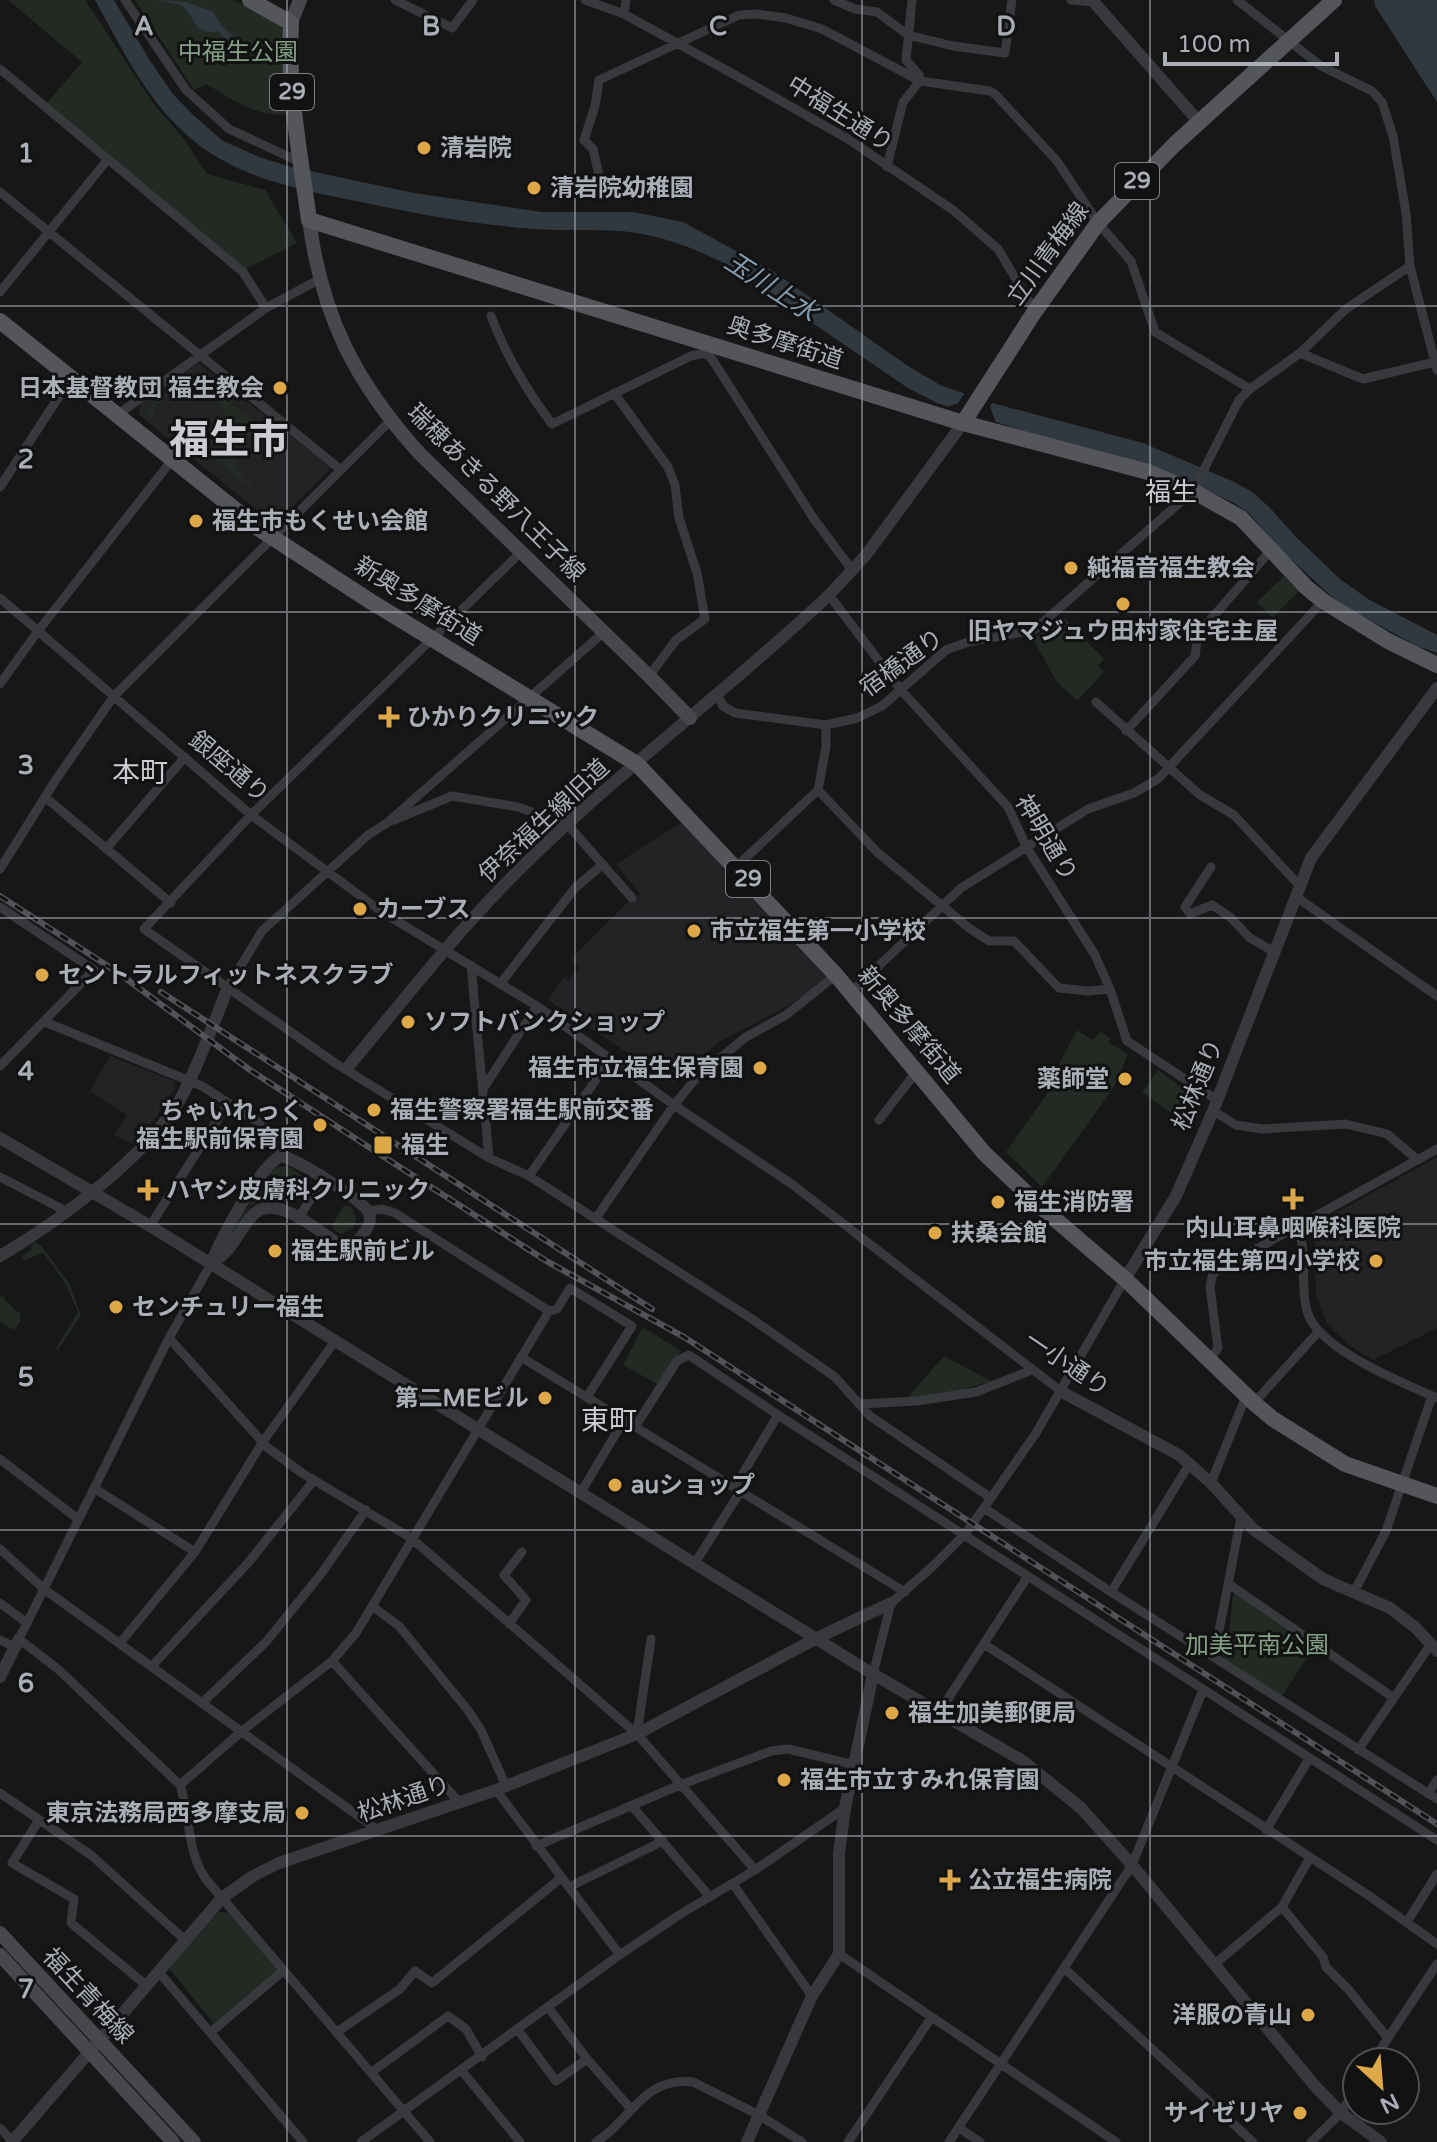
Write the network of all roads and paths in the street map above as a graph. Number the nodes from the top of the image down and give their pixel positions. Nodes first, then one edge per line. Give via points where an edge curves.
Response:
1 (125, 0) edge
2 (250, 0) edge
3 (300, 0) edge
4 (395, 0) edge
5 (473, 0) edge
6 (585, 0) edge
7 (626, 0) edge
8 (834, 0) edge
9 (912, 0) edge
10 (1012, 0) edge
11 (1071, 0) edge
12 (1237, 0) edge
13 (1093, 1) edge
14 (1332, 2) edge
15 (624, 14) junction
16 (291, 23) junction
17 (908, 35) junction
18 (1287, 41) junction
19 (678, 43) junction
20 (0, 69) edge
21 (920, 81) junction
22 (1199, 122) junction
23 (108, 159) junction
24 (300, 162) junction
25 (887, 167) junction
26 (601, 184) dead end
27 (0, 192) edge
28 (309, 220) junction
29 (1098, 223) junction
30 (48, 232) junction
31 (1410, 266) junction
32 (320, 279) junction
33 (0, 292) edge
34 (266, 308) junction
35 (1035, 311) junction
36 (491, 316) dead end
37 (0, 321) edge
38 (707, 348) junction
39 (1300, 353) junction
40 (199, 355) junction
41 (1436, 366) edge
42 (71, 378) junction
43 (1250, 389) junction
44 (614, 393) junction
45 (117, 415) junction
46 (391, 420) junction
47 (964, 421) junction
48 (172, 460) junction
49 (341, 470) junction
50 (0, 487) edge
51 (1194, 489) junction
52 (272, 538) junction
53 (1271, 550) junction
54 (521, 552) junction
55 (852, 570) junction
56 (829, 595) junction
57 (0, 598) edge
58 (1323, 601) junction
59 (38, 631) junction
60 (604, 632) junction
61 (433, 639) junction
62 (1437, 665) edge
63 (649, 676) junction
64 (0, 684) edge
65 (1437, 688) edge
66 (901, 690) junction
67 (717, 695) junction
68 (114, 696) junction
69 (529, 698) junction
70 (1096, 702) dead end
71 (690, 718) junction
72 (826, 725) junction
73 (1126, 731) junction
74 (185, 757) junction
75 (637, 764) junction
76 (1168, 768) junction
77 (426, 789) junction
78 (818, 790) junction
79 (45, 797) junction
80 (436, 801) junction
81 (251, 815) junction
82 (387, 823) junction
83 (568, 825) junction
84 (1027, 848) junction
85 (106, 849) junction
86 (603, 864) junction
87 (736, 867) junction
88 (1211, 867) dead end
89 (0, 869) edge
90 (327, 871) junction
91 (1297, 890) junction
92 (632, 898) dead end
93 (171, 903) junction
94 (942, 906) junction
95 (0, 907) edge
96 (445, 950) junction
97 (1273, 951) junction
98 (471, 965) junction
99 (836, 975) junction
100 (500, 984) junction
101 (228, 987) junction
102 (1110, 989) junction
103 (851, 992) junction
104 (1437, 996) edge
105 (537, 1006) junction
106 (45, 1022) junction
107 (611, 1058) junction
108 (0, 1066) edge
109 (347, 1068) junction
110 (917, 1071) junction
111 (188, 1080) junction
112 (483, 1089) junction
113 (228, 1103) junction
114 (674, 1105) junction
115 (1215, 1106) junction
116 (879, 1120) dead end
117 (0, 1138) edge
118 (1437, 1149) edge
119 (281, 1156) junction
120 (489, 1158) junction
121 (1418, 1160) junction
122 (529, 1176) junction
123 (0, 1177) edge
124 (323, 1179) junction
125 (91, 1190) junction
126 (66, 1211) junction
127 (369, 1211) junction
128 (596, 1218) junction
129 (298, 1219) junction
130 (150, 1226) junction
131 (1297, 1226) junction
132 (0, 1256) edge
133 (211, 1264) junction
134 (1125, 1279) junction
135 (549, 1311) junction
136 (1319, 1331) junction
137 (169, 1338) junction
138 (335, 1341) junction
139 (521, 1357) junction
140 (1209, 1361) junction
141 (1032, 1370) junction
142 (1062, 1392) junction
143 (587, 1397) junction
144 (1434, 1397) edge
145 (1250, 1400) junction
146 (861, 1404) junction
147 (778, 1415) junction
148 (624, 1420) junction
149 (635, 1427) junction
150 (476, 1429) junction
151 (262, 1443) junction
152 (0, 1459) edge
153 (1190, 1463) junction
154 (314, 1480) junction
155 (1211, 1483) junction
156 (1401, 1484) junction
157 (94, 1488) junction
158 (737, 1490) junction
159 (581, 1492) junction
160 (1437, 1496) edge
161 (991, 1498) junction
162 (984, 1508) junction
163 (366, 1510) junction
164 (1241, 1517) junction
165 (78, 1519) junction
166 (965, 1534) junction
167 (411, 1538) junction
168 (0, 1549) edge
169 (195, 1552) junction
170 (522, 1552) dead end
171 (695, 1563) junction
172 (1028, 1576) junction
173 (1230, 1585) junction
174 (44, 1589) junction
175 (905, 1592) junction
176 (1111, 1592) junction
177 (1354, 1592) junction
178 (0, 1603) edge
179 (891, 1603) junction
180 (372, 1606) junction
181 (27, 1623) junction
182 (509, 1624) junction
183 (817, 1638) junction
184 (651, 1639) dead end
185 (0, 1640) edge
186 (17, 1643) junction
187 (120, 1643) junction
188 (984, 1644) junction
189 (1434, 1648) edge
190 (1214, 1657) junction
191 (332, 1661) junction
192 (152, 1666) junction
193 (873, 1674) junction
194 (0, 1677) edge
195 (1203, 1690) junction
196 (1394, 1698) junction
197 (203, 1702) junction
198 (940, 1711) junction
199 (242, 1731) junction
200 (637, 1734) junction
201 (1358, 1750) junction
202 (1309, 1759) junction
203 (855, 1765) junction
204 (1173, 1766) junction
205 (1437, 1780) edge
206 (180, 1785) junction
207 (680, 1785) junction
208 (501, 1788) junction
209 (0, 1793) edge
210 (1433, 1796) edge
211 (460, 1803) junction
212 (632, 1806) junction
213 (845, 1808) junction
214 (39, 1820) junction
215 (1266, 1830) junction
216 (379, 1831) junction
217 (1437, 1840) edge
218 (663, 1841) junction
219 (536, 1846) junction
220 (1309, 1859) junction
221 (1132, 1865) junction
222 (755, 1870) junction
223 (1437, 1874) edge
224 (561, 1878) junction
225 (733, 1884) junction
226 (569, 1887) junction
227 (710, 1897) junction
228 (222, 1898) junction
229 (1282, 1907) junction
230 (1407, 1922) junction
231 (0, 1933) edge
232 (185, 1940) junction
233 (1437, 1944) edge
234 (839, 1954) junction
235 (0, 1955) edge
236 (620, 1955) junction
237 (1215, 1964) junction
238 (1437, 1964) edge
239 (1064, 1968) junction
240 (158, 1971) junction
241 (283, 1971) junction
242 (146, 1985) junction
243 (812, 1996) junction
244 (548, 2007) junction
245 (931, 2018) junction
246 (518, 2030) junction
247 (211, 2032) junction
248 (337, 2032) junction
249 (1387, 2037) junction
250 (99, 2039) junction
251 (1382, 2046) edge
252 (90, 2052) junction
253 (482, 2057) junction
254 (587, 2059) junction
255 (1000, 2065) junction
256 (462, 2071) junction
257 (372, 2072) junction
258 (631, 2109) junction
259 (405, 2111) junction
260 (1341, 2113) joint
261 (759, 2115) junction
262 (1359, 2126) edge
263 (0, 2128) edge
264 (959, 2128) junction
265 (602, 2141) edge
266 (13, 2142) edge
267 (173, 2142) edge
268 (194, 2142) edge
269 (303, 2142) edge
270 (361, 2142) edge
271 (430, 2142) edge
272 (520, 2142) edge
273 (747, 2142) edge
274 (802, 2142) edge
275 (848, 2142) edge
276 (949, 2142) edge
277 (980, 2142) edge
278 (1116, 2142) edge
279 (1253, 2142) edge
280 (1311, 2142) edge
281 (1381, 2142) edge

1 - 24 street via 197,100 229,129
2 - 16 main road
3 - 16 main road
4 - 5 street via 452,28
6 - 15 street, 中福生通り
7 - 15 street
8 - 17 street via 877,12
9 - 17 street
10 - 17 street via 1005,53
11 - 13 street
12 - 18 street
13 - 22 street
14 - 18 main road, 立川青梅線 / 29
15 - 19 street, 中福生通り
16 - 24 main road, 29 via 289,60
17 - 21 street via 906,60
18 - 22 main road, 立川青梅線 / 29
18 - 31 street via 1382,102 1393,136
19 - 21 street via 739,15 786,18 822,29
19 - 25 street, 中福生通り via 848,139
19 - 26 street via 599,80 584,140 593,149
20 - 23 street
21 - 25 street via 903,102
21 - 29 street via 995,94 1057,161
22 - 29 main road, 立川青梅線 / 29
23 - 30 street
23 - 34 street via 243,272
24 - 28 main road, 29
25 - 35 street, 中福生通り via 953,210 998,249
27 - 30 street
28 - 32 main road, 瑞穂あきる野八王子線
28 - 38 main road, 奥多摩街道
29 - 35 main road, 立川青梅線 / 29
29 - 43 street via 1131,261 1155,332
30 - 33 street
30 - 40 street
31 - 39 street via 1346,309
31 - 41 street
32 - 34 street
32 - 46 main road, 瑞穂あきる野八王子線 via 359,376
34 - 40 street
35 - 47 main road, 立川青梅線 / 29
36 - 44 street via 526,390 552,424
37 - 42 main road, 新奥多摩街道 / 29
38 - 44 street
38 - 47 main road, 奥多摩街道
38 - 55 street
39 - 41 street via 1363,379
39 - 43 street
40 - 45 street
40 - 49 street
42 - 45 main road, 新奥多摩街道 / 29
42 - 50 street
43 - 51 street via 1239,400
44 - 63 street via 668,467 705,619 676,640
45 - 48 main road, 新奥多摩街道 / 29
46 - 49 street
46 - 54 main road, 瑞穂あきる野八王子線
47 - 51 main road, 奥多摩街道
47 - 55 street, 伊奈福生線旧道
48 - 52 main road, 新奥多摩街道 / 29
48 - 59 street
49 - 52 street
51 - 53 main road, 奥多摩街道 via 1241,518
51 - 66 street, 宿橋通り via 1034,630 946,650
52 - 61 main road, 新奥多摩街道 / 29
52 - 68 street
53 - 58 main road, 奥多摩街道
53 - 73 street via 1198,634 1195,656
54 - 60 main road, 瑞穂あきる野八王子線
54 - 61 street
55 - 56 street, 伊奈福生線旧道
56 - 66 street, 神明通り
56 - 67 street, 伊奈福生線旧道
57 - 59 street, 銀座通り
58 - 62 main road, 奥多摩街道
58 - 76 street
59 - 64 street
59 - 68 street, 銀座通り
60 - 63 main road, 瑞穂あきる野八王子線
60 - 69 street
61 - 69 main road, 新奥多摩街道 / 29
61 - 81 street
63 - 71 main road, 瑞穂あきる野八王子線
65 - 91 street, 松林通り via 1323,838
66 - 72 street, 宿橋通り via 857,718
66 - 84 street, 神明通り via 1008,807
67 - 71 street, 伊奈福生線旧道
67 - 72 street, 宿橋通り via 735,713
68 - 74 street, 銀座通り
68 - 79 street
69 - 75 main road, 新奥多摩街道 / 29
69 - 77 street
70 - 73 street
71 - 75 street, 伊奈福生線旧道
72 - 78 street
73 - 76 street
74 - 81 street, 銀座通り
74 - 85 street
75 - 83 street, 伊奈福生線旧道
75 - 87 main road, 新奥多摩街道 / 29
76 - 84 street via 1146,787 1088,809
76 - 91 street via 1234,815
77 - 80 street via 427,797
77 - 82 street
78 - 87 street
78 - 94 street via 877,852
79 - 85 street
79 - 89 street
80 - 82 street
80 - 83 street via 452,796 481,799
81 - 90 street, 銀座通り
81 - 93 street
82 - 90 street
83 - 86 street
83 - 96 street, 伊奈福生線旧道
84 - 94 street via 961,888
84 - 102 street, 神明通り via 1095,955
85 - 93 street
86 - 92 street
86 - 100 street via 575,888
87 - 99 main road, 新奥多摩街道 / 29
88 - 97 street via 1185,907 1190,914 1212,905
90 - 96 street, 銀座通り
90 - 101 street via 262,931
91 - 97 street, 松林通り
91 - 104 street
93 - 101 street via 144,929
94 - 102 street via 989,941 1014,941 1059,988
94 - 103 street
95 - 106 street via 94,970
96 - 98 street, 銀座通り
96 - 109 street, 伊奈福生線旧道
97 - 115 street, 松林通り
98 - 100 street, 銀座通り
98 - 112 street
99 - 103 main road, 新奥多摩街道 / 29
99 - 114 street via 721,1056
100 - 105 street, 銀座通り
101 - 109 street
101 - 111 street
102 - 115 street, 神明通り via 1127,1041
103 - 110 main road, 新奥多摩街道 / 29
105 - 107 street, 一小通り
105 - 112 street
106 - 108 street
106 - 111 street
107 - 114 street, 一小通り
107 - 122 street
109 - 120 street
110 - 116 street
110 - 134 main road, 新奥多摩街道 / 29 via 984,1153
111 - 113 street
111 - 125 street via 152,1137
112 - 120 street
113 - 119 street via 270,1130
113 - 130 street
114 - 128 street
114 - 141 street, 一小通り via 793,1185
115 - 121 street, 神明通り via 1236,1125 1262,1129 1346,1124 1387,1134
115 - 134 street, 松林通り via 1176,1196
117 - 125 street
118 - 121 street
119 - 124 street
119 - 133 street via 266,1166
120 - 122 street
121 - 131 street
122 - 128 street
123 - 126 street
124 - 127 street
124 - 129 street
125 - 126 street
125 - 130 street
126 - 132 street
127 - 129 street via 367,1229 349,1246
127 - 135 street via 395,1213
128 - 146 street via 835,1377
129 - 133 street via 273,1206 253,1213 229,1252
130 - 133 street
131 - 136 street via 1303,1240 1307,1311
131 - 140 street via 1213,1273 1218,1348
133 - 137 street
133 - 138 street
134 - 140 main road, 新奥多摩街道 / 29
134 - 142 street, 松林通り
135 - 139 street
135 - 143 street via 557,1309 570,1288 632,1326
136 - 144 street via 1352,1358
136 - 145 street
137 - 151 street
137 - 157 street
138 - 150 street
138 - 151 street
139 - 143 street
139 - 150 street
140 - 145 main road, 新奥多摩街道 / 29
141 - 142 street, 一小通り
141 - 146 street via 976,1392
142 - 153 street, 一小通り
142 - 161 street, 松林通り
143 - 148 street
144 - 156 street
145 - 155 street
145 - 156 main road, 新奥多摩街道 / 29 via 1345,1464
146 - 161 street via 870,1416
147 - 149 street via 689,1355 677,1361
147 - 158 street
147 - 166 street
148 - 149 street
148 - 159 street
149 - 158 street
150 - 159 street
150 - 167 street
151 - 154 street
151 - 169 street
152 - 165 street
153 - 155 street, 一小通り
153 - 176 street
154 - 163 street
154 - 192 street via 248,1563
155 - 164 street, 一小通り
156 - 160 main road, 新奥多摩街道 / 29
156 - 177 street via 1386,1531
157 - 165 street
157 - 169 street
158 - 171 street
158 - 175 street
159 - 171 street
161 - 162 street, 松林通り
162 - 166 street, 松林通り
162 - 176 street
163 - 167 street
163 - 197 street via 266,1642
164 - 173 street
164 - 177 street, 一小通り via 1323,1579
165 - 174 street
166 - 172 street
166 - 175 street, 松林通り
167 - 180 street
167 - 182 street
168 - 174 street
169 - 187 street
170 - 182 street via 504,1575 526,1600
171 - 183 street
172 - 188 street
172 - 195 street
173 - 190 street
173 - 196 street
174 - 181 street
174 - 187 street
175 - 179 street, 松林通り
176 - 190 street
177 - 189 street, 一小通り via 1390,1608
178 - 181 street
179 - 183 street, 松林通り
179 - 193 street
180 - 191 street
180 - 208 street via 399,1626 467,1709 481,1730
181 - 186 street
182 - 200 street
183 - 193 street
183 - 200 street, 松林通り
184 - 200 street
185 - 186 street
186 - 194 street
186 - 206 street via 59,1670
187 - 192 street
188 - 198 street
188 - 204 street
189 - 196 street
190 - 201 street
191 - 199 street
191 - 211 street
192 - 197 street
193 - 198 street
193 - 203 street
195 - 202 street
195 - 204 street
196 - 201 street
197 - 199 street
198 - 221 street via 1023,1761 1058,1789
199 - 206 street
199 - 216 street
200 - 207 street
200 - 208 street, 松林通り
201 - 210 street
202 - 215 street
202 - 217 street
203 - 207 street via 788,1749
203 - 213 street
204 - 215 street
204 - 221 street
205 - 210 street
206 - 228 street via 193,1855
207 - 212 street
207 - 222 street
208 - 211 street, 松林通り
208 - 219 street
209 - 214 street
211 - 216 street, 松林通り
212 - 218 street
212 - 219 street
213 - 222 street
213 - 234 street via 839,1854
214 - 232 street via 91,1855
214 - 242 street via 12,1863 74,1899 71,1923
215 - 220 street
216 - 228 street, 松林通り via 279,1863
218 - 226 street
218 - 227 street
219 - 224 street
220 - 229 street
220 - 230 street
221 - 237 street
221 - 239 street
222 - 225 street
223 - 230 street
224 - 226 street
224 - 248 street via 432,1983 415,1971 400,1989
225 - 227 street
225 - 243 street
226 - 236 street
227 - 236 street
228 - 232 street, 松林通り
228 - 241 street
229 - 237 street
229 - 249 street
230 - 233 street
231 - 250 main road, 福生青梅線
232 - 240 street, 松林通り
234 - 243 street
234 - 245 street
235 - 252 main road
236 - 244 street
237 - 260 street
238 - 249 street
239 - 255 street
239 - 279 street
240 - 242 street, 松林通り
240 - 247 street
241 - 247 street
241 - 248 street
242 - 250 street, 松林通り
243 - 261 street
244 - 246 street
244 - 254 street
245 - 255 street
245 - 275 street
246 - 253 street
246 - 254 street via 556,2081
247 - 269 street
248 - 257 street
249 - 251 street
250 - 252 street, 松林通り
250 - 268 main road, 福生青梅線
252 - 266 street, 松林通り
252 - 267 main road
253 - 256 street
253 - 257 street via 466,2029 448,2016
254 - 258 street
255 - 264 street
255 - 278 street
256 - 259 street
256 - 272 street
257 - 259 street
258 - 261 street via 658,2085 682,2080
258 - 265 street
259 - 270 street
259 - 271 street
260 - 280 street
261 - 273 street
261 - 274 street
262 - 281 street
263 - 266 street
264 - 276 street
264 - 277 street

